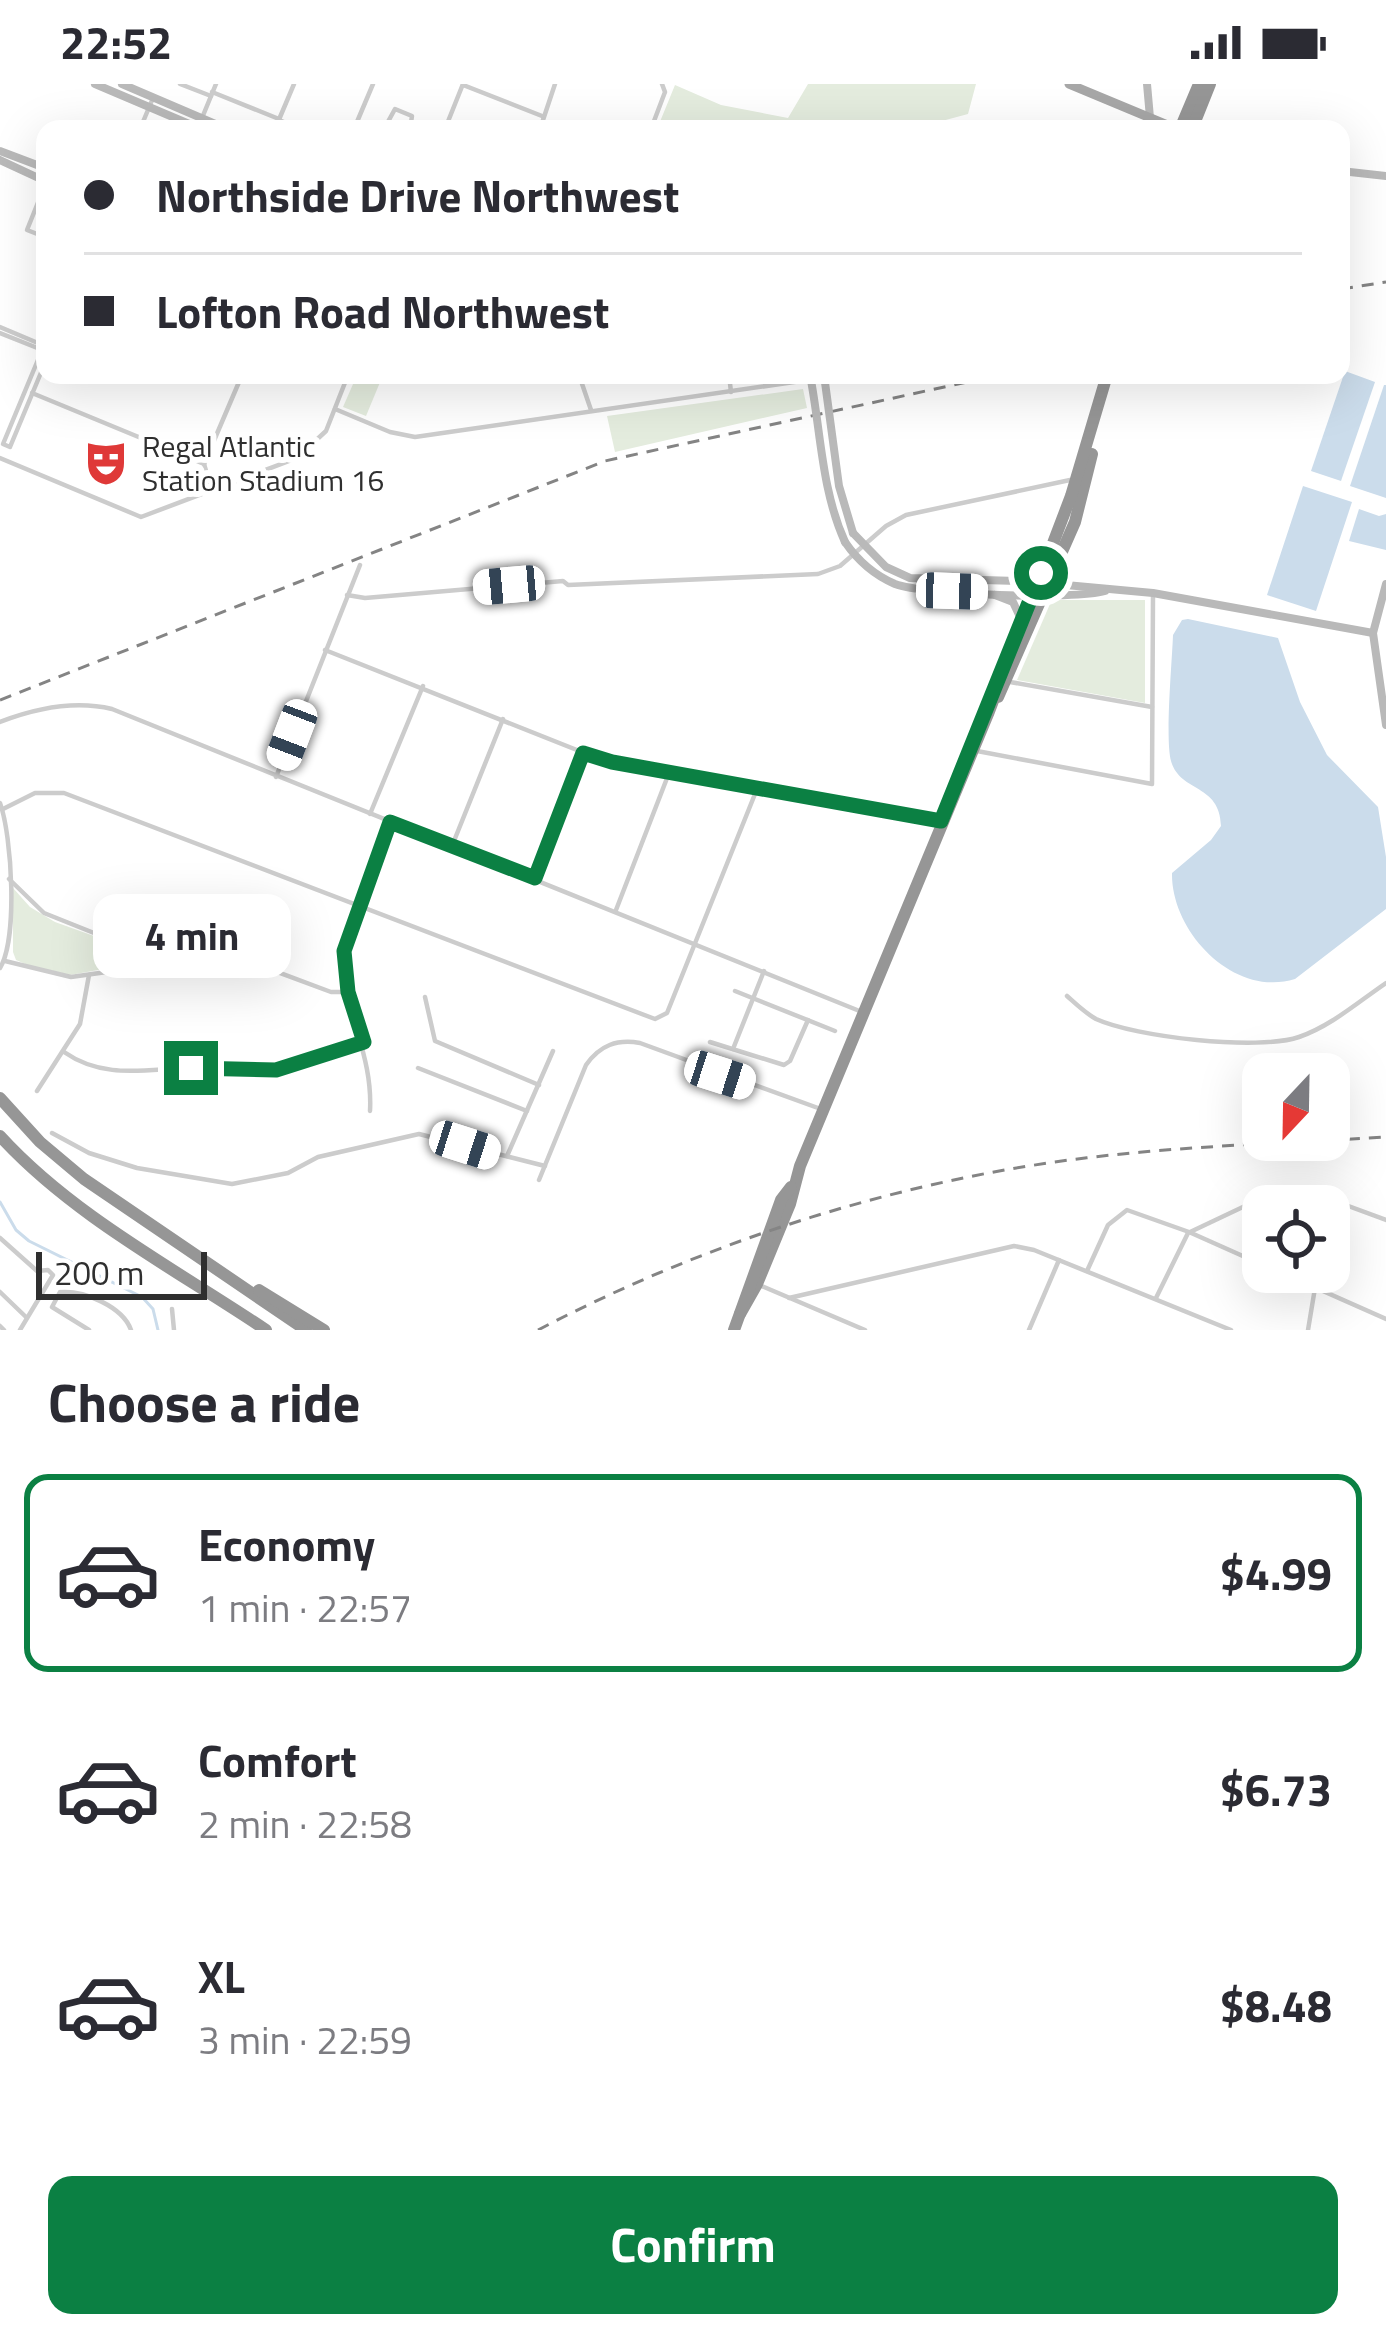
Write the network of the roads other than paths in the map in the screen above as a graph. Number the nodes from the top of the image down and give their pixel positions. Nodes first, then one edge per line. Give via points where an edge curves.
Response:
1 (94, 84) edge
2 (122, 84) edge
3 (180, 84) edge
4 (294, 84) edge
5 (373, 84) edge
6 (555, 84) edge
7 (662, 84) edge
8 (1069, 84) edge
9 (1148, 84) edge
10 (1199, 84) edge
11 (1210, 84) edge
12 (461, 85) edge
13 (1085, 87) edge
14 (213, 91) edge
15 (151, 102) junction
16 (542, 116) junction
17 (144, 120) edge
18 (192, 120) edge
19 (202, 120) edge
20 (279, 120) joint
21 (358, 120) edge
22 (389, 120) edge
23 (411, 120) edge
24 (448, 120) edge
25 (541, 120) edge
26 (654, 120) edge
27 (1145, 120) edge
28 (1150, 120) edge
29 (1182, 120) edge
30 (1196, 120) edge
31 (0, 155) edge
32 (36, 165) edge
33 (1350, 172) edge
34 (1386, 176) edge
35 (36, 177) edge
36 (36, 206) edge
37 (36, 234) edge
38 (0, 330) edge
39 (36, 344) edge
40 (36, 371) edge
41 (36, 379) edge
42 (238, 384) edge
43 (345, 384) edge
44 (582, 384) edge
45 (730, 384) edge
46 (783, 384) edge
47 (811, 384) edge
48 (825, 384) edge
49 (1106, 384) edge
50 (1107, 384) edge
51 (29, 392) junction
52 (731, 392) junction
53 (335, 409) junction
54 (591, 412) junction
55 (0, 458) edge
56 (204, 464) junction
57 (1081, 468) junction
58 (1051, 482) junction
59 (212, 490) junction
60 (1071, 496) junction
61 (863, 547) junction
62 (854, 555) junction
63 (360, 565) dead end
64 (1056, 569) junction
65 (1386, 584) edge
66 (1076, 587) junction
67 (1041, 589) junction
68 (1112, 589) junction
69 (982, 592) junction
70 (1153, 592) junction
71 (347, 595) junction
72 (1021, 621) junction
73 (1373, 633) junction
74 (325, 650) junction
75 (1007, 681) junction
76 (423, 686) junction
77 (1152, 707) junction
78 (988, 714) junction
79 (503, 719) junction
80 (0, 722) edge
81 (1386, 725) edge
82 (972, 749) junction
83 (583, 753) junction
84 (669, 773) junction
85 (276, 777) junction
86 (757, 789) junction
87 (1, 806) edge
88 (370, 815) junction
89 (941, 821) junction
90 (390, 822) junction
91 (452, 847) junction
92 (535, 878) junction
93 (9, 879) junction
94 (358, 906) junction
95 (616, 910) junction
96 (696, 942) junction
97 (185, 952) junction
98 (232, 958) junction
99 (5, 961) junction
100 (0, 968) edge
101 (187, 971) junction
102 (764, 971) junction
103 (88, 975) junction
104 (1386, 983) edge
105 (735, 991) dead end
106 (348, 992) junction
107 (1066, 996) dead end
108 (424, 997) dead end
109 (753, 998) junction
110 (864, 1012) junction
111 (808, 1020) junction
112 (835, 1031) dead end
113 (364, 1042) junction
114 (710, 1042) dead end
115 (733, 1049) junction
116 (554, 1051) dead end
117 (64, 1052) junction
118 (418, 1068) dead end
119 (539, 1085) junction
120 (37, 1091) dead end
121 (0, 1098) edge
122 (824, 1110) junction
123 (370, 1111) dead end
124 (527, 1111) junction
125 (52, 1133) dead end
126 (0, 1136) edge
127 (506, 1158) junction
128 (545, 1166) junction
129 (539, 1180) dead end
130 (795, 1181) junction
131 (1386, 1220) edge
132 (1189, 1232) junction
133 (0, 1238) edge
134 (1242, 1256) edge
135 (1059, 1260) junction
136 (1087, 1271) junction
137 (230, 1280) junction
138 (757, 1284) junction
139 (0, 1292) edge
140 (1314, 1293) edge
141 (1326, 1293) edge
142 (789, 1298) junction
143 (1156, 1298) junction
144 (172, 1309) dead end
145 (740, 1313) junction
146 (26, 1317) junction
147 (1386, 1319) edge
148 (20, 1330) edge
149 (89, 1330) edge
150 (131, 1330) edge
151 (174, 1330) edge
152 (266, 1330) edge
153 (307, 1330) edge
154 (324, 1330) edge
155 (734, 1330) edge
156 (865, 1330) edge
157 (1029, 1330) edge
158 (1231, 1330) edge
159 (1308, 1330) edge

1 - 15 main road
2 - 15 main road
3 - 14 street
4 - 20 street
5 - 21 street
6 - 16 street
7 - 26 street
8 - 13 main road
9 - 28 main road
10 - 29 highway
11 - 30 highway
12 - 16 street
12 - 24 street
13 - 27 main road
14 - 19 street
14 - 20 street
15 - 17 street
15 - 18 main road
16 - 25 street
22 - 23 street via 395,109
31 - 32 main road
31 - 35 main road
33 - 34 main road
36 - 37 street via 27,230
38 - 39 street
40 - 51 street
41 - 51 street
42 - 56 street
43 - 53 street
44 - 54 street
45 - 52 street
46 - 52 street
47 - 62 main road, bridge via 834,518
48 - 61 main road, bridge via 839,486
49 - 57 highway
50 - 64 highway via 1080,505
51 - 51 street via 3,444 10,447
51 - 56 street
52 - 54 street
53 - 54 street via 415,437
53 - 59 street via 326,431 297,458
55 - 59 street via 141,517
56 - 59 street
57 - 58 street via 1067,483
57 - 60 highway
58 - 60 street
58 - 61 street via 906,515
60 - 67 highway
61 - 62 street
61 - 67 main road via 910,578
62 - 69 main road via 904,587
62 - 71 street via 826,572 785,578
63 - 71 street
64 - 66 main road
64 - 67 highway
65 - 73 main road
66 - 67 main road
66 - 68 main road
67 - 68 main road
67 - 69 main road
67 - 72 highway
67 - 75 highway
68 - 70 main road
69 - 72 main road via 1013,602
70 - 73 main road
70 - 77 street
71 - 74 street
72 - 78 highway
73 - 81 main road
74 - 76 street
74 - 85 street
75 - 77 street
75 - 78 highway
76 - 79 street
76 - 88 street
77 - 82 street via 1152,784
78 - 82 highway
79 - 83 street
79 - 91 street
80 - 85 street via 96,705
82 - 89 highway
83 - 84 street
83 - 92 street
84 - 86 street
84 - 95 street
85 - 88 street
86 - 89 street
86 - 96 street
87 - 93 street
87 - 94 street via 64,793
88 - 90 street
89 - 110 highway
90 - 91 street
90 - 94 street
91 - 92 street
92 - 95 street
93 - 97 street via 55,919 131,946
93 - 99 street
94 - 96 street via 655,1019 667,1013
94 - 106 street via 344,951
95 - 96 street
96 - 102 street
97 - 98 street
97 - 101 street
98 - 101 street
98 - 106 street
99 - 100 street
99 - 103 street via 55,976
101 - 103 street
102 - 109 street
102 - 110 street
103 - 117 street via 83,1015
104 - 107 street via 1313,1031 1272,1043 1196,1040 1107,1023
105 - 109 street
106 - 113 street
108 - 119 street via 435,1041
109 - 111 street
109 - 115 street
110 - 122 highway
111 - 112 street
111 - 115 street via 786,1064
113 - 117 street via 263,1071 127,1073
113 - 123 street
114 - 115 street
116 - 119 street
117 - 120 street
118 - 124 street
119 - 124 street
121 - 137 highway via 63,1162
122 - 128 street via 640,1043 615,1042 586,1065
122 - 130 highway
124 - 127 street
125 - 127 street via 137,1168 231,1184 419,1134
126 - 152 highway via 76,1203
127 - 128 street
128 - 129 street
130 - 138 highway
130 - 145 highway
131 - 132 street via 1291,1191
132 - 134 street
132 - 136 street via 1122,1211
132 - 143 street
133 - 146 street via 53,1275
135 - 136 street
135 - 142 street via 1002,1246
135 - 157 street
136 - 143 street
137 - 153 highway
137 - 154 highway
138 - 142 street
138 - 145 highway
139 - 146 street
140 - 159 street
141 - 147 street
142 - 156 street
143 - 158 street
144 - 151 street
145 - 155 highway
146 - 148 street
149 - 150 street via 52,1307 61,1292 107,1305

